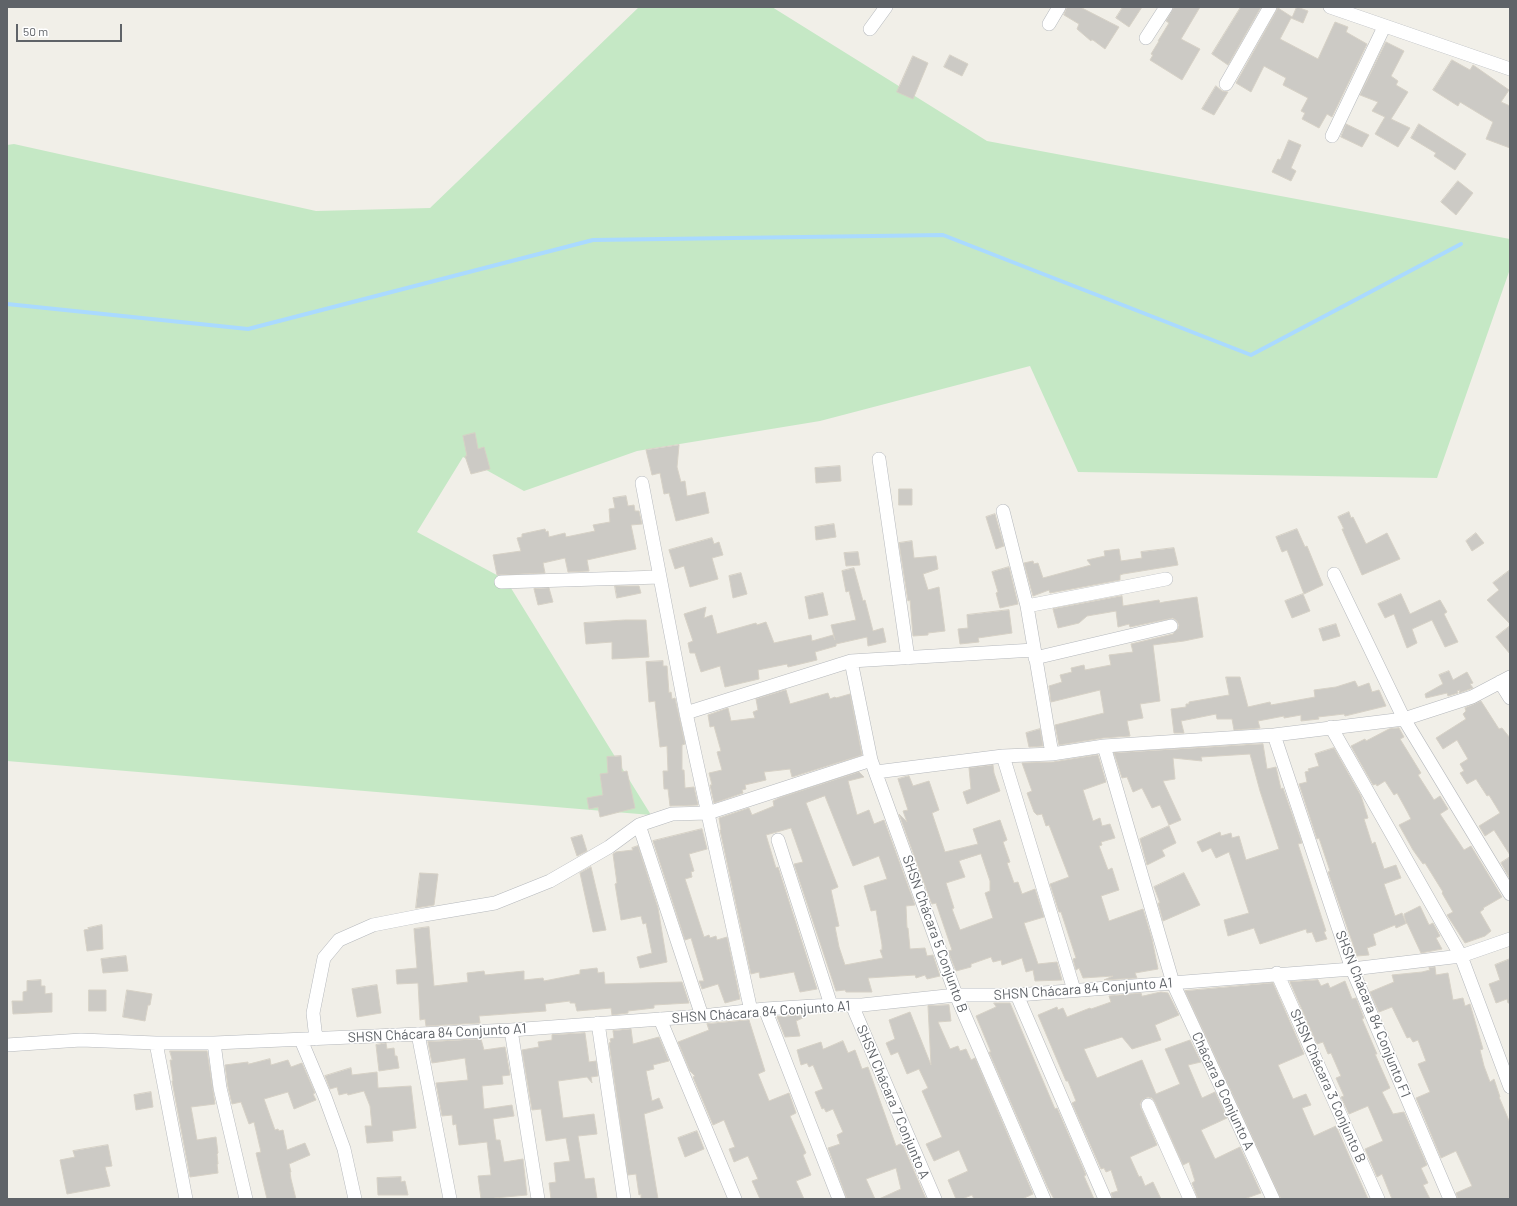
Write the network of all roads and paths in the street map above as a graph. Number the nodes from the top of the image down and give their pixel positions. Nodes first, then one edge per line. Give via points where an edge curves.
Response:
1 (886, 7) edge
2 (1059, 7) edge
3 (1166, 7) edge
4 (1270, 7) edge
5 (1330, 7) edge
6 (1049, 24) dead end
7 (1384, 27) junction
8 (870, 29) dead end
9 (1146, 38) dead end
10 (1510, 69) edge
11 (1226, 84) dead end
12 (1332, 136) dead end
13 (879, 459) dead end
14 (642, 483) dead end
15 (1003, 511) dead end
16 (1334, 574) dead end
17 (660, 577) junction
18 (1166, 580) dead end
19 (501, 582) dead end
20 (1027, 606) junction
21 (1171, 626) dead end
22 (1034, 654) junction
23 (908, 658) junction
24 (851, 661) junction
25 (1505, 679) edge
26 (1510, 698) edge
27 (686, 714) junction
28 (1404, 718) junction
29 (1331, 727) junction
30 (1274, 735) junction
31 (1104, 746) junction
32 (1052, 754) junction
33 (1003, 756) junction
34 (873, 766) junction
35 (708, 813) junction
36 (639, 825) junction
37 (778, 840) dead end
38 (1510, 894) edge
39 (1510, 939) edge
40 (1461, 956) junction
41 (1352, 968) junction
42 (1277, 973) junction
43 (1173, 983) junction
44 (1074, 990) junction
45 (956, 995) junction
46 (1017, 995) junction
47 (831, 1005) junction
48 (852, 1005) junction
49 (765, 1010) junction
50 (751, 1011) junction
51 (702, 1016) junction
52 (660, 1019) junction
53 (598, 1023) junction
54 (511, 1030) junction
55 (418, 1034) junction
56 (316, 1039) junction
57 (301, 1040) junction
58 (156, 1043) junction
59 (214, 1043) junction
60 (7, 1045) edge
61 (1510, 1087) edge
62 (1148, 1105) dead end
63 (186, 1199) edge
64 (246, 1199) edge
65 (355, 1199) edge
66 (450, 1199) edge
67 (538, 1199) edge
68 (624, 1199) edge
69 (735, 1199) edge
70 (839, 1199) edge
71 (935, 1199) edge
72 (1044, 1199) edge
73 (1105, 1199) edge
74 (1190, 1199) edge
75 (1273, 1199) edge
76 (1378, 1199) edge
77 (1450, 1199) edge

1 - 8 street
2 - 6 street
3 - 9 street
4 - 11 street
5 - 7 street
7 - 10 street
7 - 12 street
13 - 23 street
14 - 17 street
15 - 20 street
16 - 28 street
17 - 19 street
17 - 27 street
18 - 20 street
20 - 22 street
21 - 22 street
22 - 23 street
22 - 32 street
23 - 24 street
24 - 27 street
24 - 34 street, SHSN Chácara 5 Conjunto B
25 - 26 street
25 - 28 street via 1472,697
27 - 35 street
28 - 29 street
28 - 38 street
29 - 30 street
29 - 40 street
30 - 31 street
30 - 41 street, SHSN Chácara 84 Conjunto F1
31 - 32 street
31 - 43 street, Chácara 9 Conjunto A
32 - 33 street
33 - 34 street
33 - 44 street
34 - 35 street
34 - 45 street, SHSN Chácara 5 Conjunto B
35 - 36 street via 672,814
35 - 50 street
36 - 51 street
36 - 56 street via 610,847 550,881 496,903 373,925 339,940 324,958 313,1013
37 - 47 street
39 - 40 street, SHSN Chácara 84 Conjunto A1
40 - 41 street, SHSN Chácara 84 Conjunto A1
40 - 61 street
41 - 42 street, SHSN Chácara 84 Conjunto A1
41 - 77 street, SHSN Chácara 84 Conjunto F1
42 - 43 street, SHSN Chácara 84 Conjunto A1
42 - 76 street, SHSN Chácara 3 Conjunto B
43 - 44 street, SHSN Chácara 84 Conjunto A1
43 - 75 street, Chácara 9 Conjunto A
44 - 46 street, SHSN Chácara 84 Conjunto A1
45 - 46 street, SHSN Chácara 84 Conjunto A1
45 - 48 street, SHSN Chácara 84 Conjunto A1
45 - 72 street, SHSN Chácara 5 Conjunto B
46 - 73 street
47 - 48 street, SHSN Chácara 84 Conjunto A1
47 - 49 street, SHSN Chácara 84 Conjunto A1
48 - 71 street, SHSN Chácara 7 Conjunto A
49 - 50 street, SHSN Chácara 84 Conjunto A1
49 - 70 street
50 - 51 street, SHSN Chácara 84 Conjunto A1
51 - 52 street, SHSN Chácara 84 Conjunto A1
52 - 53 street, SHSN Chácara 84 Conjunto A1
52 - 69 street
53 - 54 street, SHSN Chácara 84 Conjunto A1
53 - 68 street
54 - 55 street, SHSN Chácara 84 Conjunto A1
54 - 67 street
55 - 56 street, SHSN Chácara 84 Conjunto A1
55 - 66 street
56 - 57 street, SHSN Chácara 84 Conjunto A1
57 - 59 street, SHSN Chácara 84 Conjunto A1
57 - 65 street via 344,1149
58 - 59 street, SHSN Chácara 84 Conjunto A1
58 - 60 street, SHSN Chácara 84 Conjunto A1 via 81,1040
58 - 63 street
59 - 64 street via 220,1088
62 - 74 street

